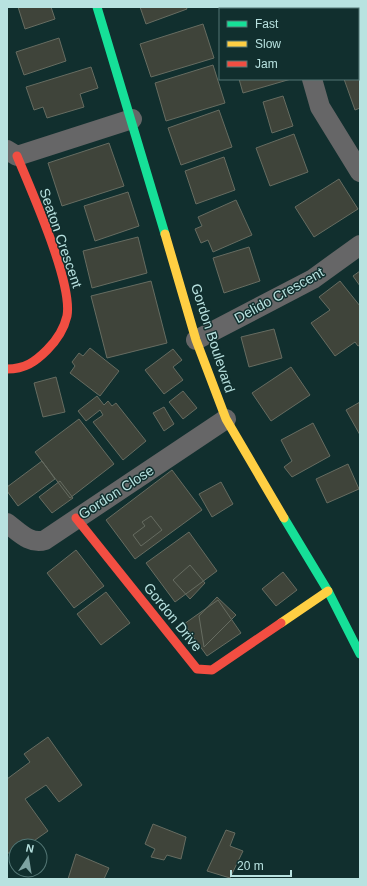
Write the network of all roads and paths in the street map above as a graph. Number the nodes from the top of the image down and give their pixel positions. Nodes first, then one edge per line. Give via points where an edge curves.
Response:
1 (97, 7) edge
2 (312, 80) edge
3 (132, 119) junction
4 (12, 153) edge
5 (360, 172) edge
6 (360, 245) edge
7 (196, 340) junction
8 (7, 369) edge
9 (226, 419) junction
10 (76, 518) junction
11 (7, 522) edge
12 (328, 591) junction
13 (360, 654) edge

1 - 3 street, Gordon Boulevard
2 - 5 street via 320,107
3 - 4 street
3 - 7 street, Gordon Boulevard
4 - 8 street, Seaton Crescent via 53,252 67,296 67,314 61,332 31,365
6 - 7 street, Delido Crescent via 313,279
7 - 9 street, Gordon Boulevard
9 - 10 street, Gordon Close
9 - 12 street, Gordon Boulevard
10 - 11 street, Gordon Close via 45,540 38,542 29,540
10 - 12 street, Gordon Drive via 197,669 212,670
12 - 13 street, Gordon Boulevard

